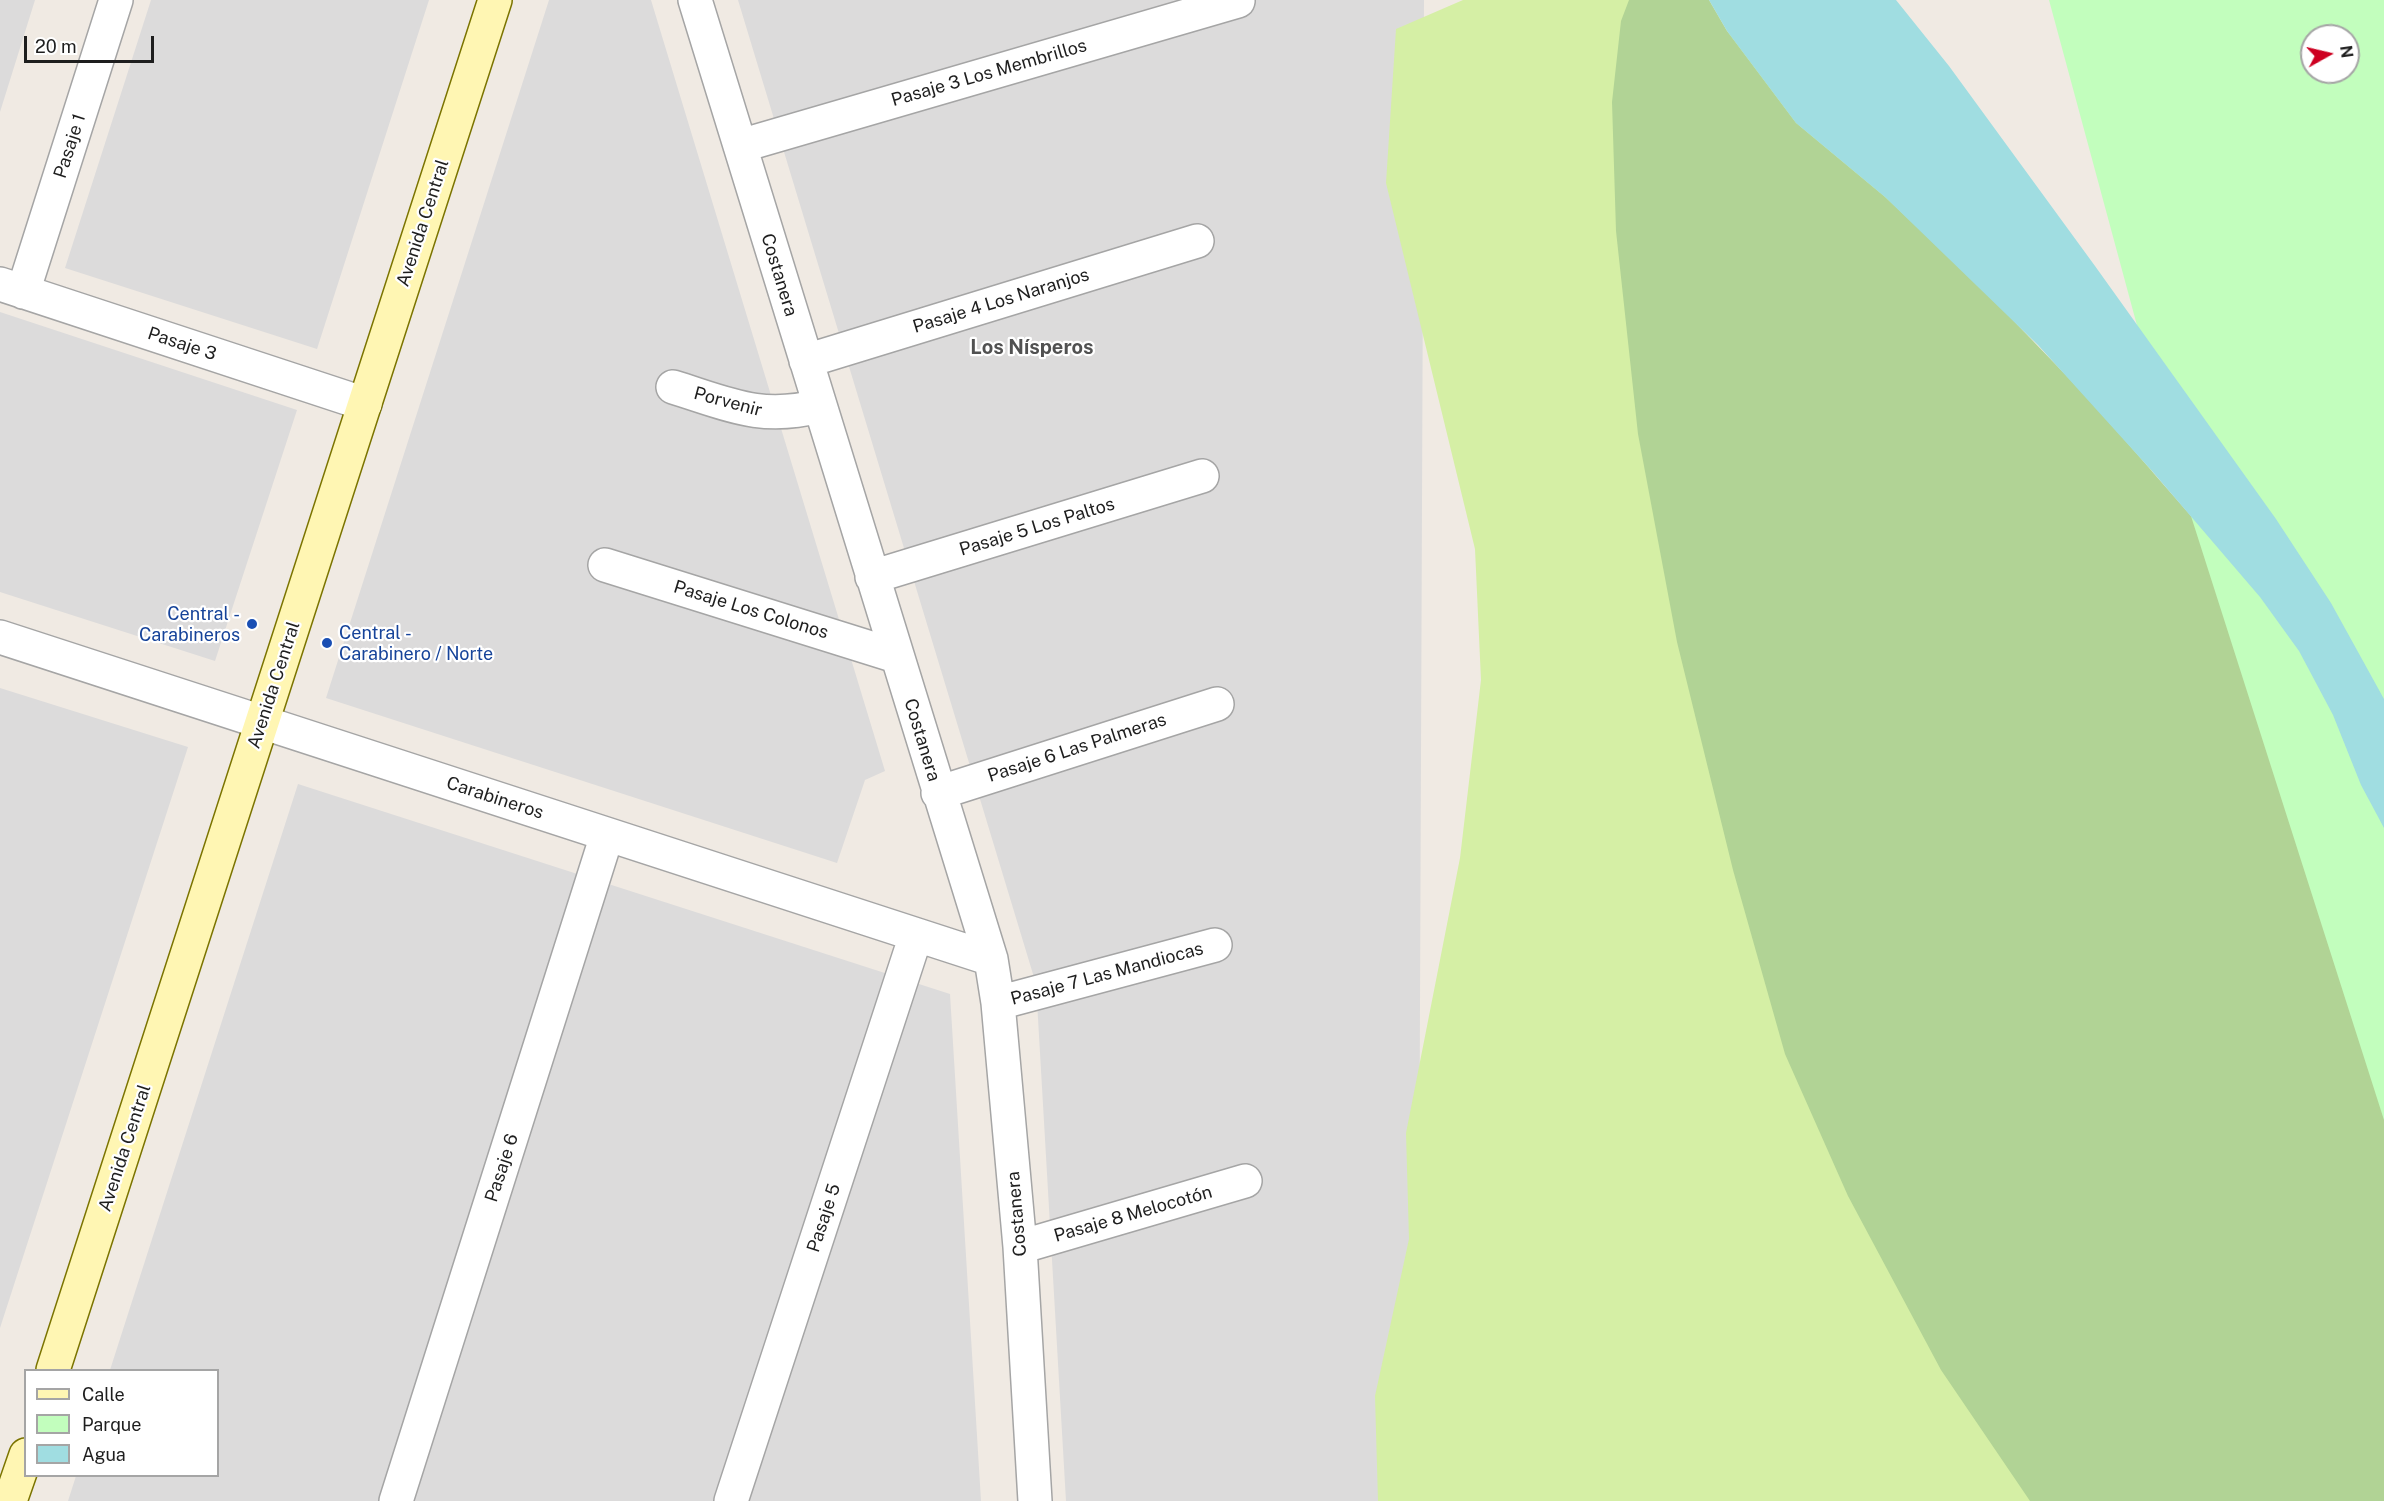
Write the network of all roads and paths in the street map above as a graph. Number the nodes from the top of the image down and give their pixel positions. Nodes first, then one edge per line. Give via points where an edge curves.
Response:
1 (116, 0) edge
2 (495, 0) edge
3 (695, 0) edge
4 (1238, 1) edge
5 (740, 146) junction
6 (1197, 241) dead end
7 (11, 288) edge
8 (806, 361) junction
9 (673, 387) dead end
10 (365, 404) junction
11 (819, 406) junction
12 (1202, 476) dead end
13 (605, 565) dead end
14 (872, 577) junction
15 (0, 638) edge
16 (896, 656) junction
17 (1217, 704) dead end
18 (262, 723) junction
19 (938, 793) junction
20 (608, 835) junction
21 (916, 935) junction
22 (1215, 945) dead end
23 (991, 959) junction
24 (998, 1004) junction
25 (1245, 1180) dead end
26 (1020, 1247) junction
27 (54, 1369) edge
28 (24, 1461) edge
29 (10, 1501) edge
30 (396, 1501) edge
31 (731, 1501) edge
32 (1035, 1501) edge

1 - 7 street, Pasaje 1
2 - 10 street, Avenida Central
3 - 5 street, Costanera
4 - 5 street, Pasaje 3 Los Membrillos
5 - 8 street, Costanera
6 - 8 street, Pasaje 4 Los Naranjos
7 - 10 street, Pasaje 3
8 - 11 street, Costanera
9 - 11 street, Porvenir via 763,413
10 - 18 street, Avenida Central
11 - 14 street, Costanera
12 - 14 street, Pasaje 5 Los Paltos
13 - 16 street, Pasaje Los Colonos
14 - 16 street, Costanera
15 - 18 street, Carabineros
16 - 19 street, Costanera
17 - 19 street, Pasaje 6 Las Palmeras
18 - 20 street, Carabineros
18 - 27 street, Avenida Central
19 - 23 street, Costanera
20 - 21 street, Carabineros
20 - 30 street, Pasaje 6
21 - 23 street, Carabineros
21 - 31 street, Pasaje 5
22 - 24 street, Pasaje 7 Las Mandiocas
23 - 24 street, Costanera
24 - 26 street, Costanera
25 - 26 street, Pasaje 8 Melocotón
26 - 32 street, Costanera
28 - 29 street

